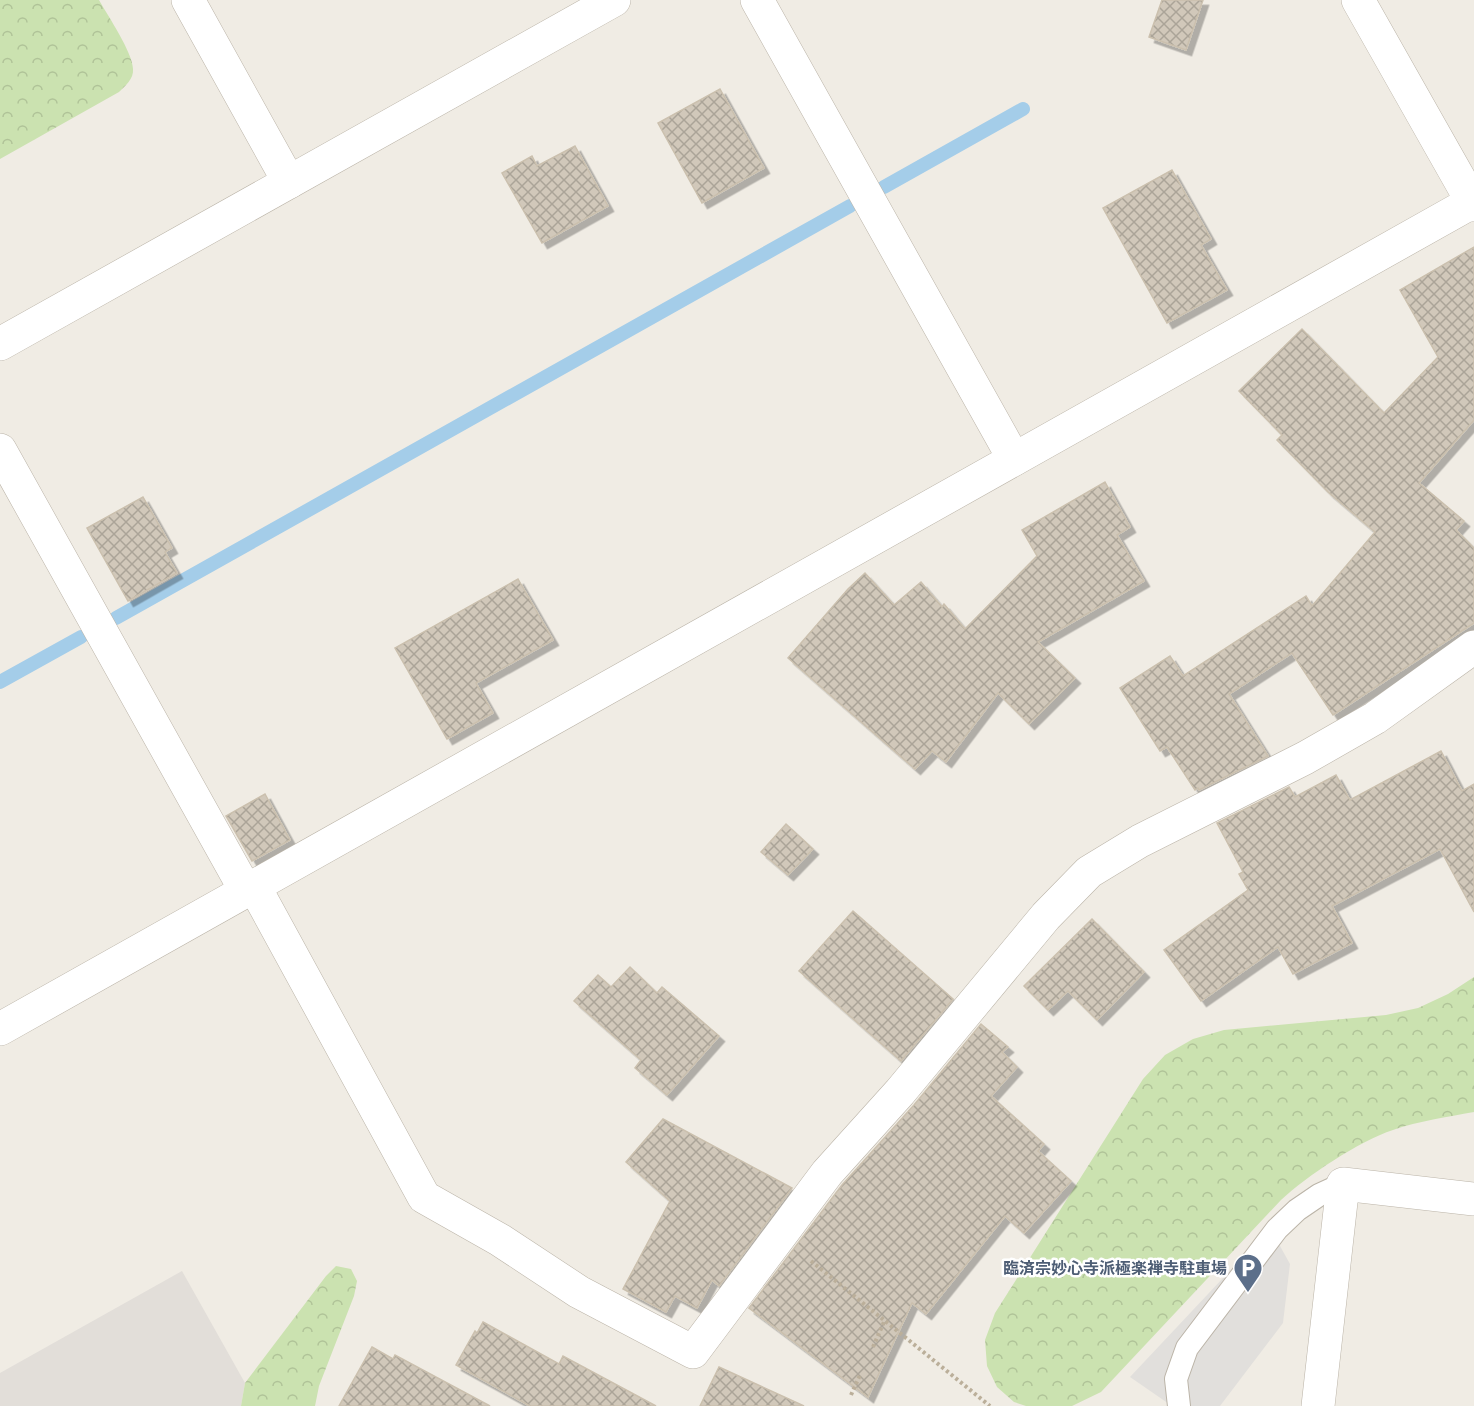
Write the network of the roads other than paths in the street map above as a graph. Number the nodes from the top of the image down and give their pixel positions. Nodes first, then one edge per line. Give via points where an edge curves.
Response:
1 (188, 0) edge
2 (614, 0) edge
3 (757, 0) edge
4 (1358, 0) edge
5 (289, 182) junction
6 (1473, 203) edge
7 (0, 344) edge
8 (0, 450) edge
9 (1014, 459) junction
10 (1474, 646) edge
11 (250, 889) junction
12 (0, 1029) edge
13 (1343, 1184) junction
14 (1474, 1199) edge
15 (1179, 1406) edge
16 (1318, 1406) edge

1 - 5 street
2 - 5 street
3 - 9 street
4 - 6 street
5 - 7 street
6 - 9 street
8 - 11 street
9 - 11 street
10 - 11 street via 1375,718 1140,841 1089,872 1046,916 900,1092 827,1173 693,1352 579,1292 500,1240 424,1197
11 - 12 street
13 - 14 street
13 - 15 lane via 1304,1205 1277,1229 1187,1348 1176,1379
13 - 16 street

